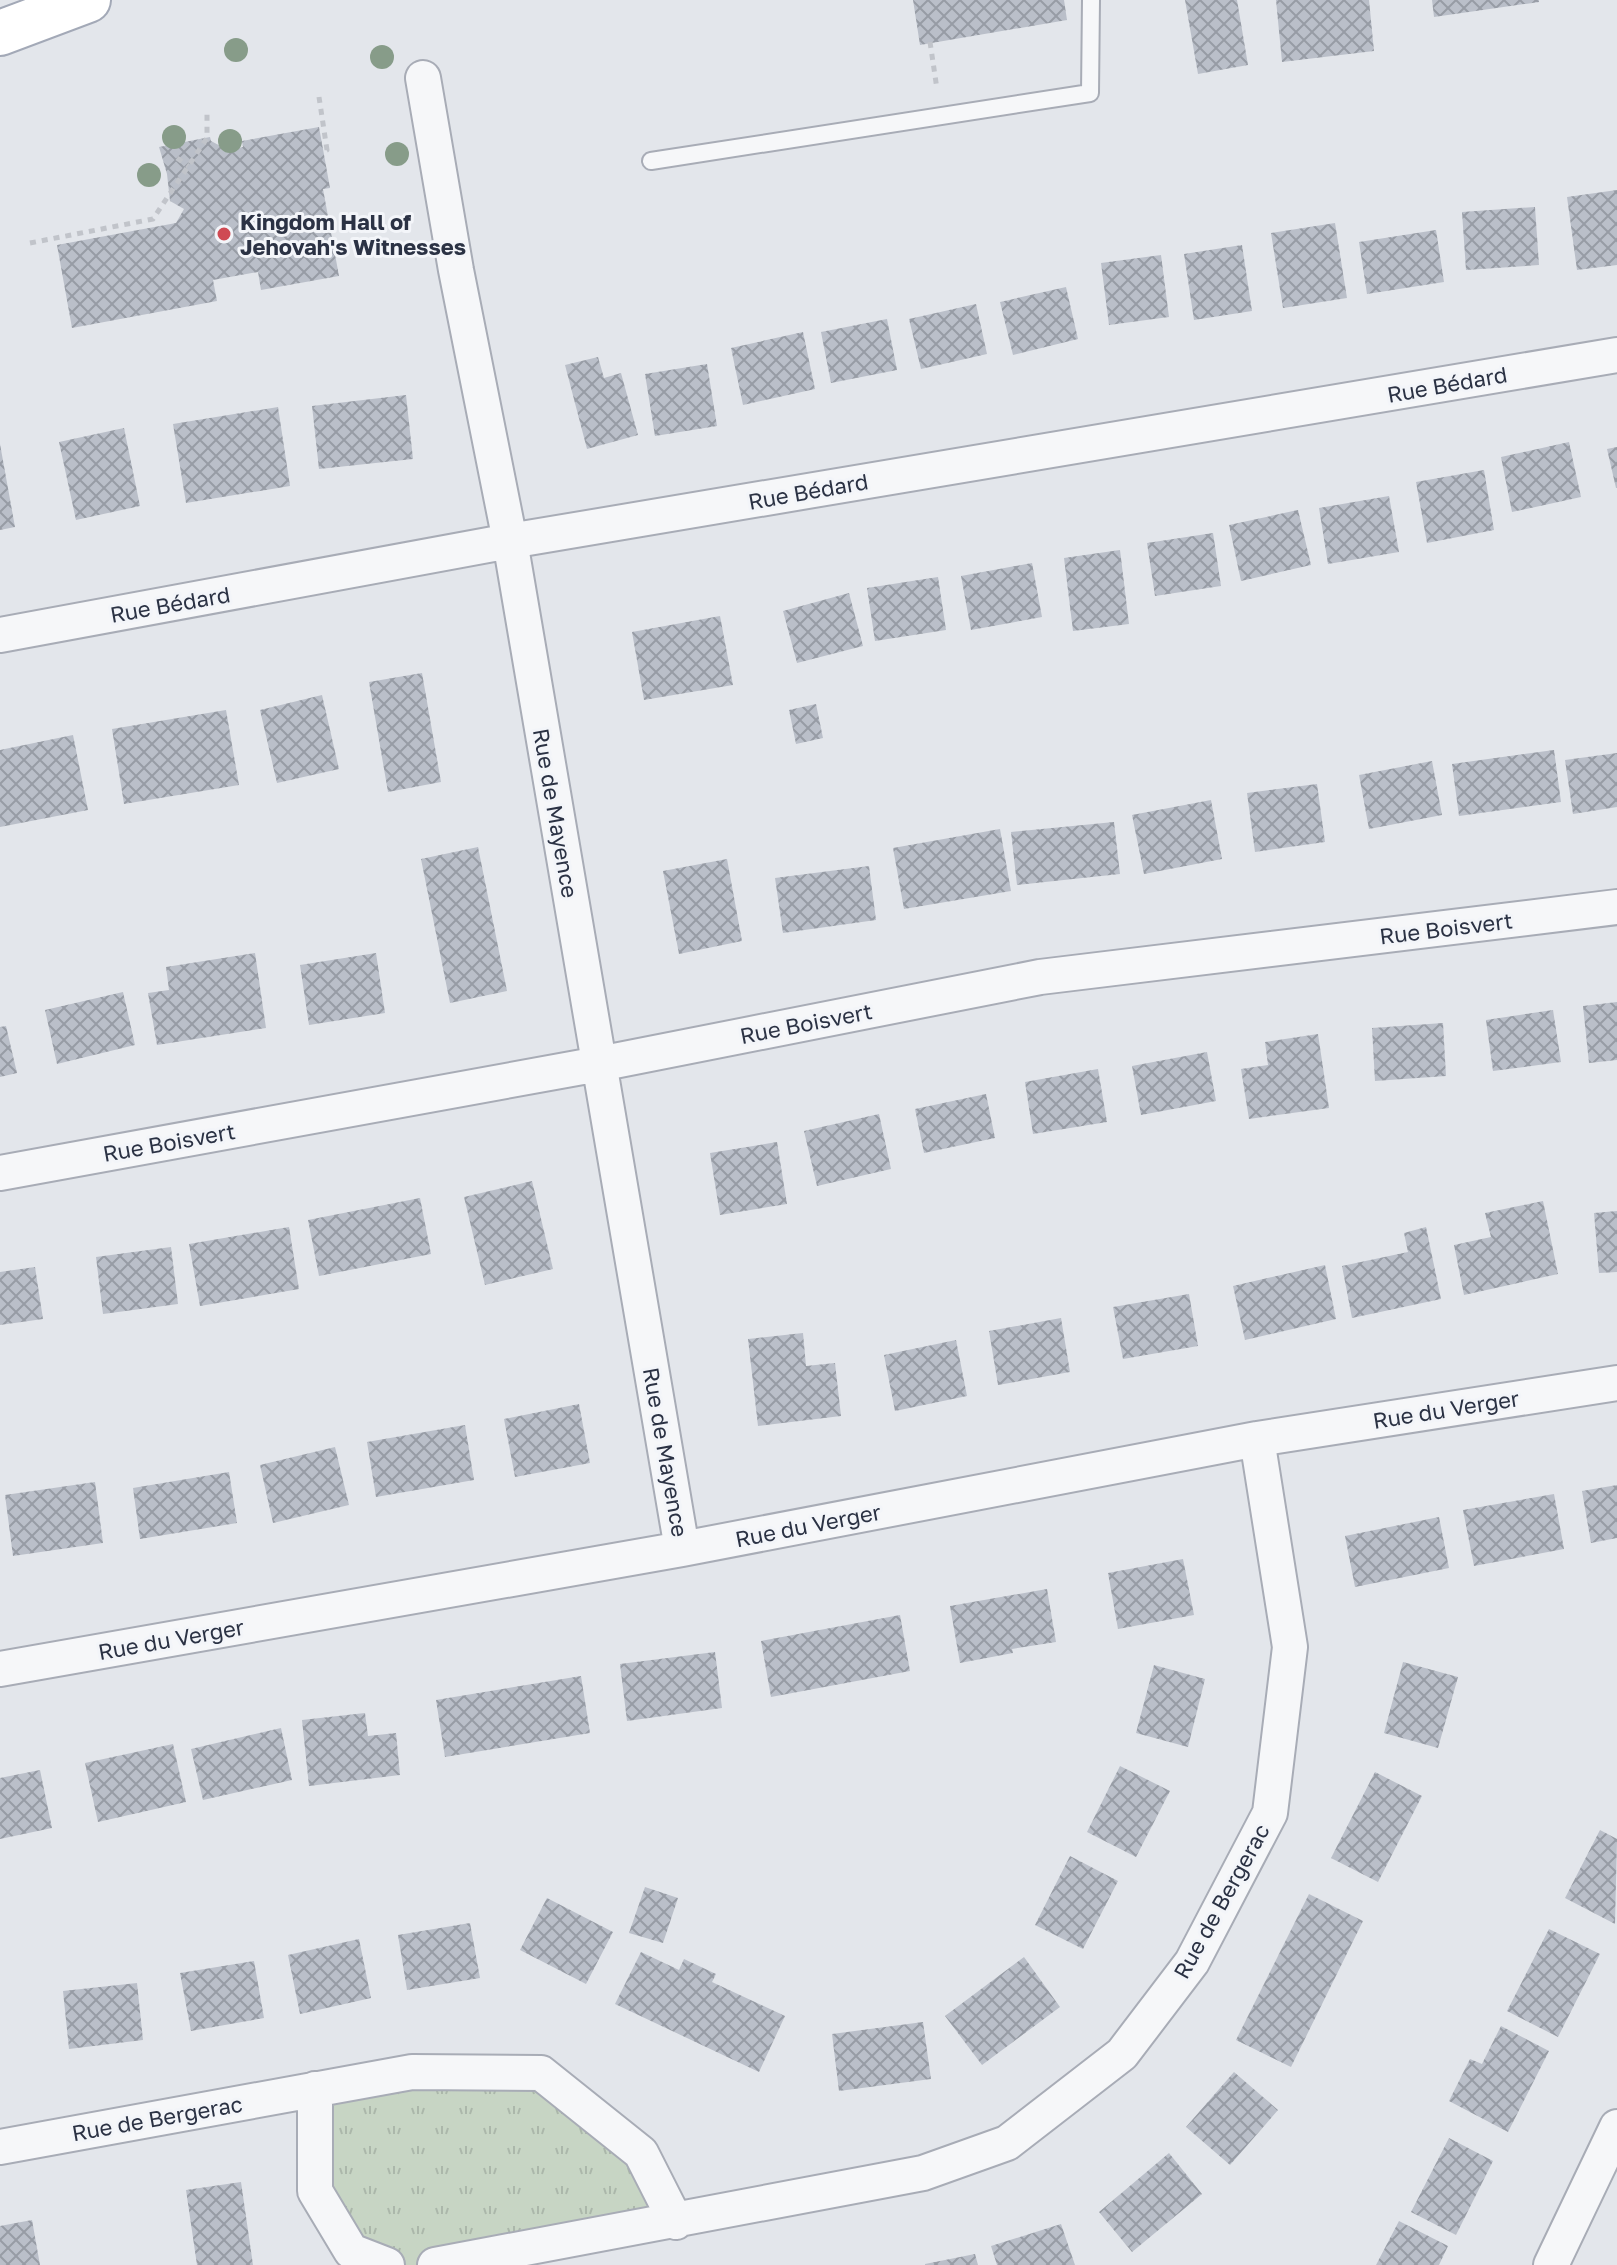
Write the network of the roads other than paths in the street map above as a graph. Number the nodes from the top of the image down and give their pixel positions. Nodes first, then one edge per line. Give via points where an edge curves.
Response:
1 (88, 0) edge
2 (1091, 0) edge
3 (0, 33) edge
4 (423, 78) dead end
5 (651, 161) dead end
6 (1617, 355) edge
7 (510, 541) junction
8 (0, 635) edge
9 (1617, 907) edge
10 (599, 1064) junction
11 (0, 1173) edge
12 (1617, 1383) edge
13 (1257, 1439) junction
14 (682, 1549) junction
15 (0, 1669) edge
16 (315, 2089) junction
17 (1617, 2127) edge
18 (0, 2147) edge
19 (676, 2222) junction
20 (387, 2265) edge
21 (435, 2265) edge
22 (1551, 2265) edge

1 - 3 main road
2 - 5 lane via 1090,93
4 - 7 street, Rue de Mayence
6 - 7 street, Rue Bédard
7 - 8 street, Rue Bédard
7 - 10 street, Rue de Mayence
9 - 10 street, Rue Boisvert via 1040,977
10 - 11 street, Rue Boisvert
10 - 14 street, Rue de Mayence
12 - 13 street, Rue du Verger
13 - 14 street, Rue du Verger
13 - 19 street, Rue de Bergerac via 1290,1647 1270,1813 1192,1962 1122,2054 1007,2143 923,2173
14 - 15 street, Rue du Verger
16 - 18 street, Rue de Bergerac
16 - 19 street, Rue de Bergerac via 412,2072 541,2073 641,2153
16 - 20 street via 315,2191 351,2251
17 - 22 street
19 - 21 street, Rue de Bergerac

